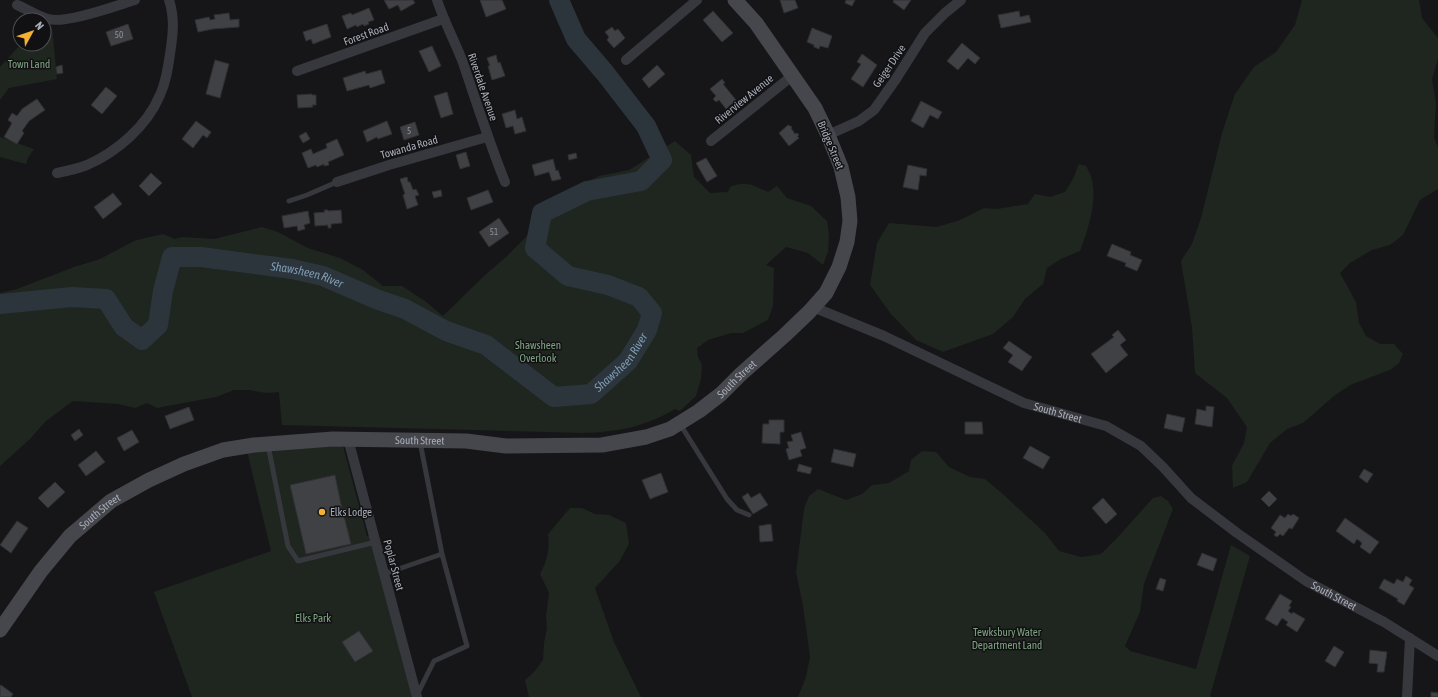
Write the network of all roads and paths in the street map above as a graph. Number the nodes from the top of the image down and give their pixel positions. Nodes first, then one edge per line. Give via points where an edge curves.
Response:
1 (135, 0) edge
2 (169, 0) edge
3 (437, 0) edge
4 (697, 0) edge
5 (735, 0) edge
6 (961, 0) edge
7 (17, 5) dead end
8 (443, 19) junction
9 (626, 60) dead end
10 (297, 71) dead end
11 (792, 76) junction
12 (828, 135) junction
13 (487, 137) junction
14 (711, 141) dead end
15 (58, 174) dead end
16 (337, 182) joint
17 (504, 182) dead end
18 (289, 201) dead end
19 (813, 308) junction
20 (680, 423) junction
21 (348, 439) junction
22 (419, 439) junction
23 (268, 444) junction
24 (749, 515) dead end
25 (376, 542) junction
26 (442, 554) junction
27 (384, 574) junction
28 (0, 630) edge
29 (1410, 638) junction
30 (1438, 656) edge
31 (417, 696) edge
32 (1407, 697) edge

1 - 7 street via 58,20 48,19
2 - 15 street via 173,27 168,71 161,95 150,113 129,137 107,154 88,164
3 - 8 street, Riverdale Avenue
4 - 9 street
5 - 11 street, Bridge Street via 756,23
6 - 12 street, Geiger Drive via 924,33 874,110 859,121
8 - 10 street, Forest Road
8 - 13 street, Riverdale Avenue via 461,58
11 - 12 street, Bridge Street via 815,108
11 - 14 street, Riverview Avenue
12 - 19 street, Bridge Street via 841,167 850,221 839,267 826,293
13 - 16 street, Towanda Road
13 - 17 street, Riverdale Avenue
16 - 18 lane
19 - 20 street, South Street via 721,394
19 - 29 street, South Street via 884,336 1024,403 1106,426 1141,446 1191,498 1237,533 1306,581
20 - 22 street, South Street via 646,437 602,445 506,446
20 - 24 lane via 727,499 737,510
21 - 22 street, South Street
21 - 23 street, South Street
21 - 25 street, Poplar Street
22 - 26 lane
23 - 25 lane via 288,546 298,561
23 - 28 street, South Street via 223,450 184,464 111,501 70,536 41,571
25 - 27 street, Poplar Street
26 - 27 lane
26 - 31 lane via 467,646 434,661
27 - 31 street, Poplar Street
29 - 30 street, South Street
29 - 32 street

